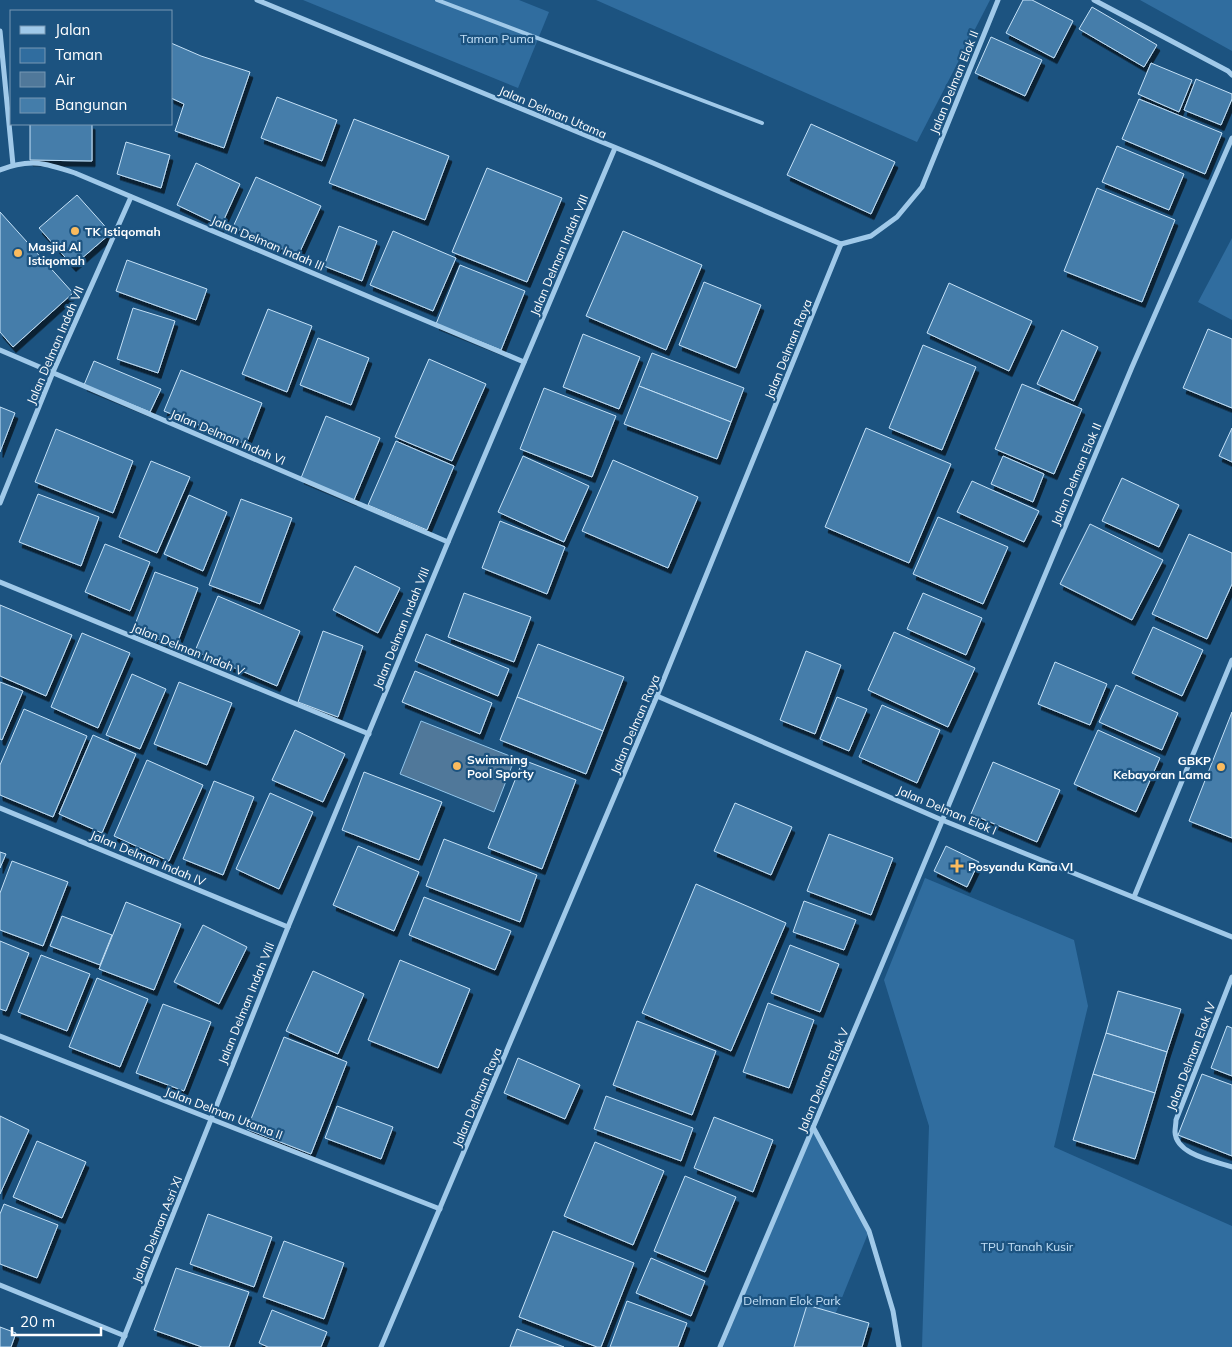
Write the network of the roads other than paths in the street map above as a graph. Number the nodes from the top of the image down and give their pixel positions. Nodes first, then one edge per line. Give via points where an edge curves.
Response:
1 (258, 0) edge
2 (437, 0) edge
3 (998, 0) edge
4 (1094, 0) edge
5 (0, 32) edge
6 (1232, 74) edge
7 (762, 123) dead end
8 (1232, 138) edge
9 (615, 148) junction
10 (14, 165) junction
11 (0, 170) edge
12 (130, 196) junction
13 (841, 244) junction
14 (0, 350) edge
15 (524, 362) junction
16 (53, 372) junction
17 (0, 503) edge
18 (448, 542) junction
19 (0, 582) edge
20 (1232, 660) edge
21 (657, 696) junction
22 (369, 734) junction
23 (0, 808) edge
24 (942, 820) junction
25 (1134, 897) junction
26 (288, 927) junction
27 (1232, 937) edge
28 (1232, 978) edge
29 (0, 1036) edge
30 (211, 1118) junction
31 (814, 1127) junction
32 (1232, 1167) edge
33 (440, 1208) junction
34 (0, 1285) edge
35 (125, 1336) junction
36 (120, 1347) edge
37 (381, 1347) edge
38 (720, 1347) edge
39 (899, 1347) edge

1 - 9 street, Jalan Delman Utama
2 - 7 lane
3 - 13 street, Jalan Delman Elok II via 922,187 897,217 871,236
4 - 6 street
5 - 10 street
8 - 24 street, Jalan Delman Elok II
9 - 13 street, Jalan Delman Utama
9 - 15 street, Jalan Delman Indah VIII
10 - 11 street, Jalan Delman Indah III
10 - 12 street, Jalan Delman Indah III via 46,163
12 - 15 street, Jalan Delman Indah III
12 - 16 street, Jalan Delman Indah VII
13 - 21 street, Jalan Delman Raya
14 - 16 street, Jalan Delman Indah VI
15 - 18 street, Jalan Delman Indah VIII
16 - 17 street, Jalan Delman Indah VII
16 - 18 street, Jalan Delman Indah VI
18 - 22 street, Jalan Delman Indah VIII
19 - 22 street, Jalan Delman Indah V
20 - 25 street
21 - 24 street, Jalan Delman Elok I
21 - 33 street, Jalan Delman Raya
22 - 26 street, Jalan Delman Indah VIII
23 - 26 street, Jalan Delman Indah IV
24 - 25 street, Jalan Delman Elok I
24 - 31 street, Jalan Delman Elok V
25 - 27 street, Jalan Delman Elok I
26 - 30 street, Jalan Delman Indah VIII
28 - 32 street, Jalan Delman Elok IV via 1176,1120 1175,1132 1178,1143 1190,1153
29 - 30 street, Jalan Delman Utama II
30 - 33 street, Jalan Delman Utama II
30 - 35 street, Jalan Delman Asri XI
31 - 38 street, Jalan Delman Elok V
31 - 39 street via 870,1231
33 - 37 street, Jalan Delman Raya
34 - 35 street
35 - 36 street, Jalan Delman Asri XI

